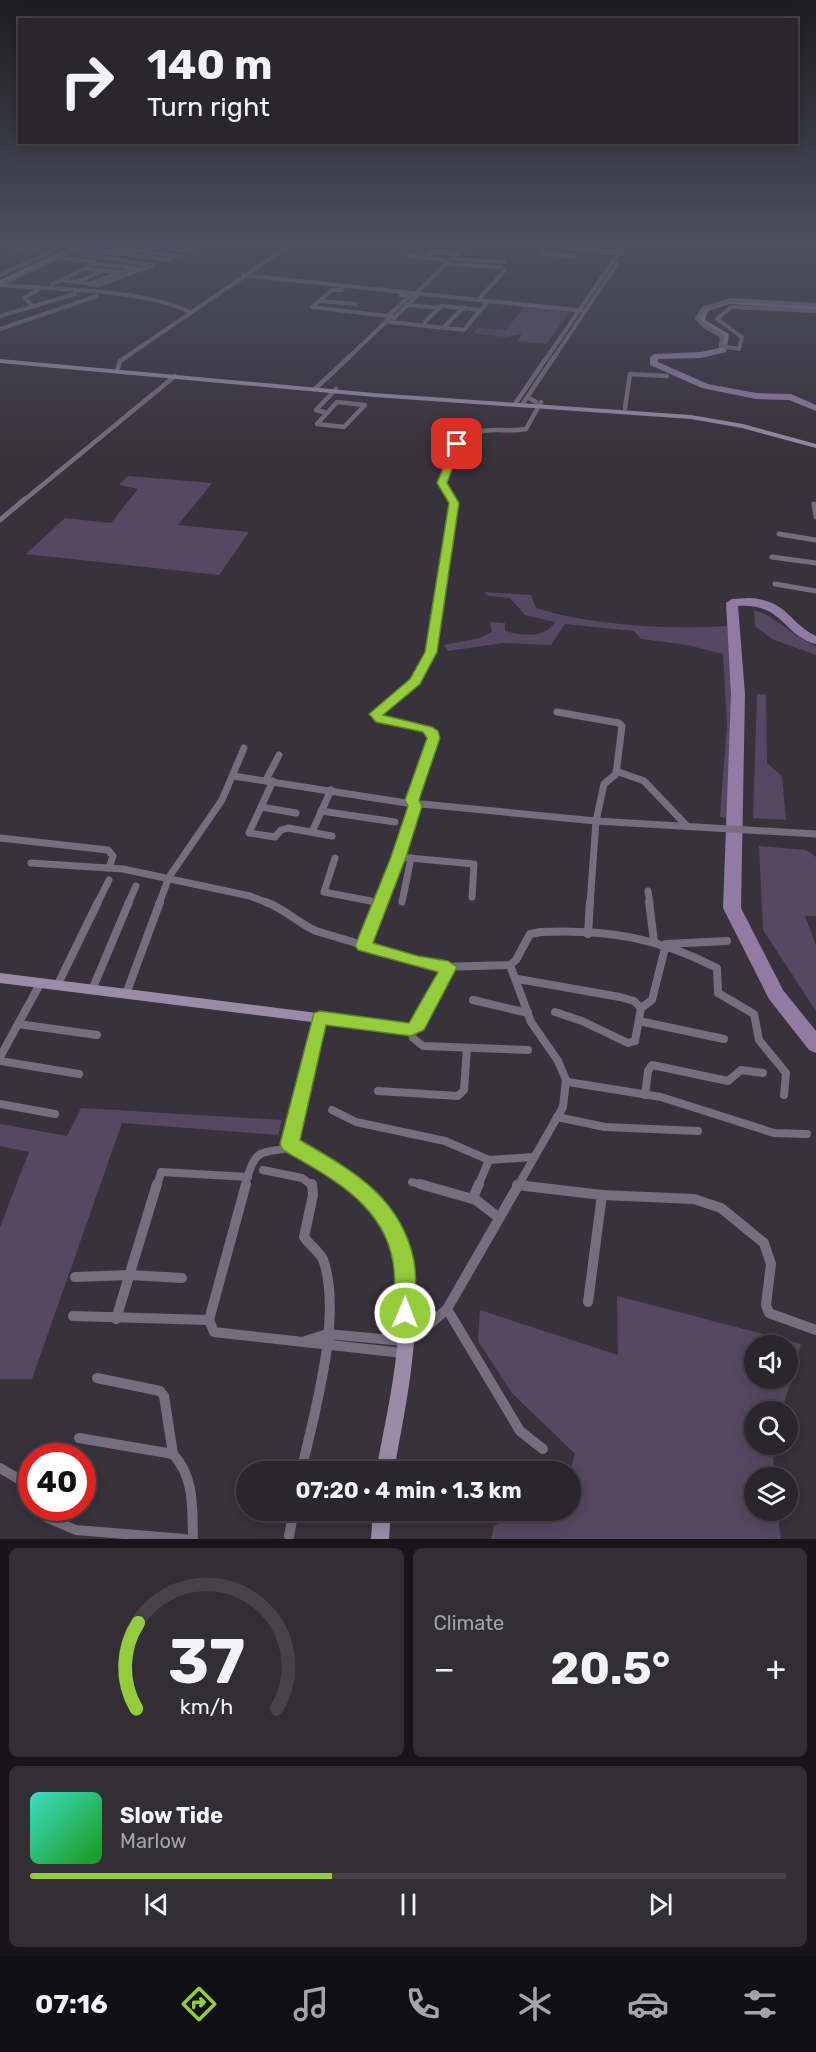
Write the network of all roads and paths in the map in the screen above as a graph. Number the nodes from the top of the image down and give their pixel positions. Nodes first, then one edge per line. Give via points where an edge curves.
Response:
1 (392, 316) edge
2 (36, 317) edge
3 (183, 317) edge
4 (391, 317) edge
5 (430, 317) edge
6 (454, 317) edge
7 (475, 317) edge
8 (577, 317) edge
9 (577, 317) edge
10 (698, 317) edge
11 (720, 317) edge
12 (390, 322) junction
13 (425, 322) dead end
14 (443, 328) junction
15 (0, 329) edge
16 (0, 359) edge
17 (117, 370) junction
18 (175, 376) junction
19 (667, 376) dead end
20 (319, 388) junction
21 (335, 390) junction
22 (521, 401) junction
23 (539, 403) junction
24 (625, 408) junction
25 (327, 413) junction
26 (692, 415) junction
27 (816, 444) edge
28 (814, 504) dead end
29 (816, 517) edge
30 (0, 520) edge
31 (779, 534) dead end
32 (816, 540) edge
33 (772, 557) dead end
34 (816, 563) edge
35 (775, 584) dead end
36 (816, 591) edge
37 (557, 712) dead end
38 (244, 748) dead end
39 (279, 754) dead end
40 (616, 771) junction
41 (233, 776) junction
42 (270, 781) junction
43 (331, 790) junction
44 (414, 805) junction
45 (261, 807) junction
46 (321, 811) junction
47 (296, 813) dead end
48 (596, 821) junction
49 (395, 822) dead end
50 (687, 826) junction
51 (312, 832) junction
52 (816, 834) edge
53 (332, 836) dead end
54 (0, 838) edge
55 (399, 857) junction
56 (335, 858) dead end
57 (411, 858) junction
58 (31, 863) dead end
59 (109, 868) junction
60 (169, 877) junction
61 (109, 880) dead end
62 (136, 886) dead end
63 (648, 891) dead end
64 (472, 897) dead end
65 (402, 902) dead end
66 (381, 903) junction
67 (588, 934) junction
68 (654, 941) junction
69 (727, 941) dead end
70 (666, 944) junction
71 (363, 946) junction
72 (510, 965) junction
73 (448, 967) junction
74 (0, 978) edge
75 (518, 979) junction
76 (40, 984) junction
77 (57, 986) junction
78 (92, 990) junction
79 (126, 994) junction
80 (473, 1000) dead end
81 (641, 1008) junction
82 (555, 1012) dead end
83 (528, 1013) junction
84 (320, 1018) junction
85 (639, 1021) junction
86 (18, 1024) junction
87 (411, 1030) junction
88 (96, 1035) dead end
89 (724, 1039) dead end
90 (466, 1048) junction
91 (528, 1050) dead end
92 (0, 1059) edge
93 (763, 1073) dead end
94 (79, 1074) dead end
95 (568, 1082) junction
96 (378, 1091) dead end
97 (645, 1095) junction
98 (784, 1095) dead end
99 (0, 1104) edge
100 (332, 1110) dead end
101 (55, 1114) dead end
102 (557, 1117) junction
103 (698, 1131) dead end
104 (807, 1134) dead end
105 (295, 1147) junction
106 (534, 1156) junction
107 (489, 1160) junction
108 (263, 1170) dead end
109 (248, 1177) junction
110 (412, 1182) dead end
111 (517, 1185) junction
112 (602, 1195) junction
113 (476, 1200) junction
114 (498, 1217) junction
115 (130, 1275) junction
116 (75, 1277) dead end
117 (182, 1278) dead end
118 (588, 1302) dead end
119 (447, 1309) junction
120 (73, 1316) dead end
121 (117, 1319) junction
122 (209, 1320) junction
123 (812, 1329) edge
124 (327, 1334) junction
125 (305, 1341) junction
126 (403, 1342) junction
127 (326, 1347) junction
128 (97, 1378) dead end
129 (79, 1438) dead end
130 (543, 1449) dead end
131 (173, 1454) junction
132 (303, 1461) edge
133 (387, 1461) edge
134 (0, 1468) edge
135 (18, 1479) edge
136 (48, 1521) edge
137 (292, 1521) edge
138 (381, 1521) edge
139 (289, 1536) dead end
140 (185, 1539) edge
141 (192, 1539) edge
142 (380, 1539) edge

1 - 12 street
2 - 15 street
3 - 17 street via 120,361
4 - 20 street
5 - 13 street
6 - 14 street
7 - 14 street via 464,330
8 - 22 street
9 - 22 street
10 - 11 street via 705,327 722,336 721,346 741,348 742,337 717,319
12 - 14 street
12 - 20 street
16 - 17 street
17 - 18 street
17 - 20 street
18 - 20 street
18 - 30 street
19 - 24 street via 630,374
20 - 21 street
21 - 22 street
21 - 25 street via 316,410
22 - 23 street
23 - 24 street
23 - 26 street
23 - 44 street via 526,429 476,429 468,433 455,447 442,483 454,503 431,652 415,681 375,714 381,720 427,729 433,734
24 - 26 street
25 - 25 street via 317,424 344,427 365,405 338,402
26 - 27 street via 747,423
28 - 29 street
31 - 32 street
33 - 34 street
35 - 36 street
37 - 40 street via 621,724
38 - 41 street
39 - 42 street
40 - 48 street via 604,784
40 - 50 street via 644,781
41 - 42 street
41 - 60 street via 222,800
42 - 43 street
42 - 45 street
43 - 44 street
43 - 46 street
44 - 48 street
44 - 55 street
45 - 47 street
45 - 51 street via 251,834 275,837 288,828
46 - 49 street
46 - 51 street
48 - 50 street
48 - 67 street
50 - 52 street
51 - 53 street
54 - 59 street via 108,850 113,856
55 - 57 street
55 - 66 street
56 - 66 street via 324,892
57 - 64 street via 474,864
57 - 65 street
58 - 59 street
59 - 60 street
60 - 71 street via 258,898 304,926
60 - 79 street
61 - 77 street
62 - 78 street
63 - 68 street
66 - 71 street
67 - 68 street
67 - 72 street via 530,934
68 - 70 street
69 - 70 street
70 - 81 street via 652,1000
70 - 98 street via 717,968 718,993 754,1014 759,1040 786,1073
71 - 73 street
72 - 73 street
72 - 75 street
73 - 87 street via 418,1025
74 - 76 street
75 - 81 street via 620,997
75 - 83 street
76 - 77 street
76 - 86 street
77 - 78 street
78 - 79 street
79 - 84 street
80 - 83 street
81 - 85 street
82 - 85 street via 628,1043 634,1041
83 - 95 street via 536,1032 565,1069
84 - 87 street
84 - 105 street via 289,1144
85 - 89 street
86 - 88 street
86 - 92 street
87 - 90 street via 412,1038 423,1046
90 - 91 street
90 - 96 street via 464,1090 458,1096
92 - 94 street
93 - 97 street via 741,1070 728,1081 652,1065
95 - 97 street
95 - 102 street
97 - 104 street via 774,1133
99 - 101 street
100 - 107 street via 356,1122 445,1141
102 - 103 street via 605,1127
102 - 106 street
105 - 109 street via 258,1154 252,1160
105 - 126 street via 351,1180 386,1217 404,1262 407,1293
106 - 107 street
106 - 111 street
107 - 113 street via 474,1190
108 - 124 street via 302,1178 313,1185 304,1237 324,1258 329,1282
109 - 115 street via 161,1172
109 - 122 street
110 - 113 street
111 - 112 street
111 - 114 street
112 - 118 street
112 - 123 street via 694,1199 721,1208 765,1243 771,1264 766,1305 769,1313
113 - 114 street
114 - 119 street
115 - 116 street
115 - 117 street
115 - 121 street
119 - 126 street
119 - 130 street via 520,1431
120 - 121 street
121 - 122 street
122 - 125 street via 214,1332 221,1334
124 - 125 street
124 - 126 street
124 - 127 street
125 - 127 street
126 - 127 street
126 - 133 street
127 - 132 street
128 - 131 street via 160,1391
129 - 131 street
131 - 141 street via 184,1462 190,1475
134 - 135 street
136 - 140 street via 86,1533
137 - 139 street
138 - 142 street

